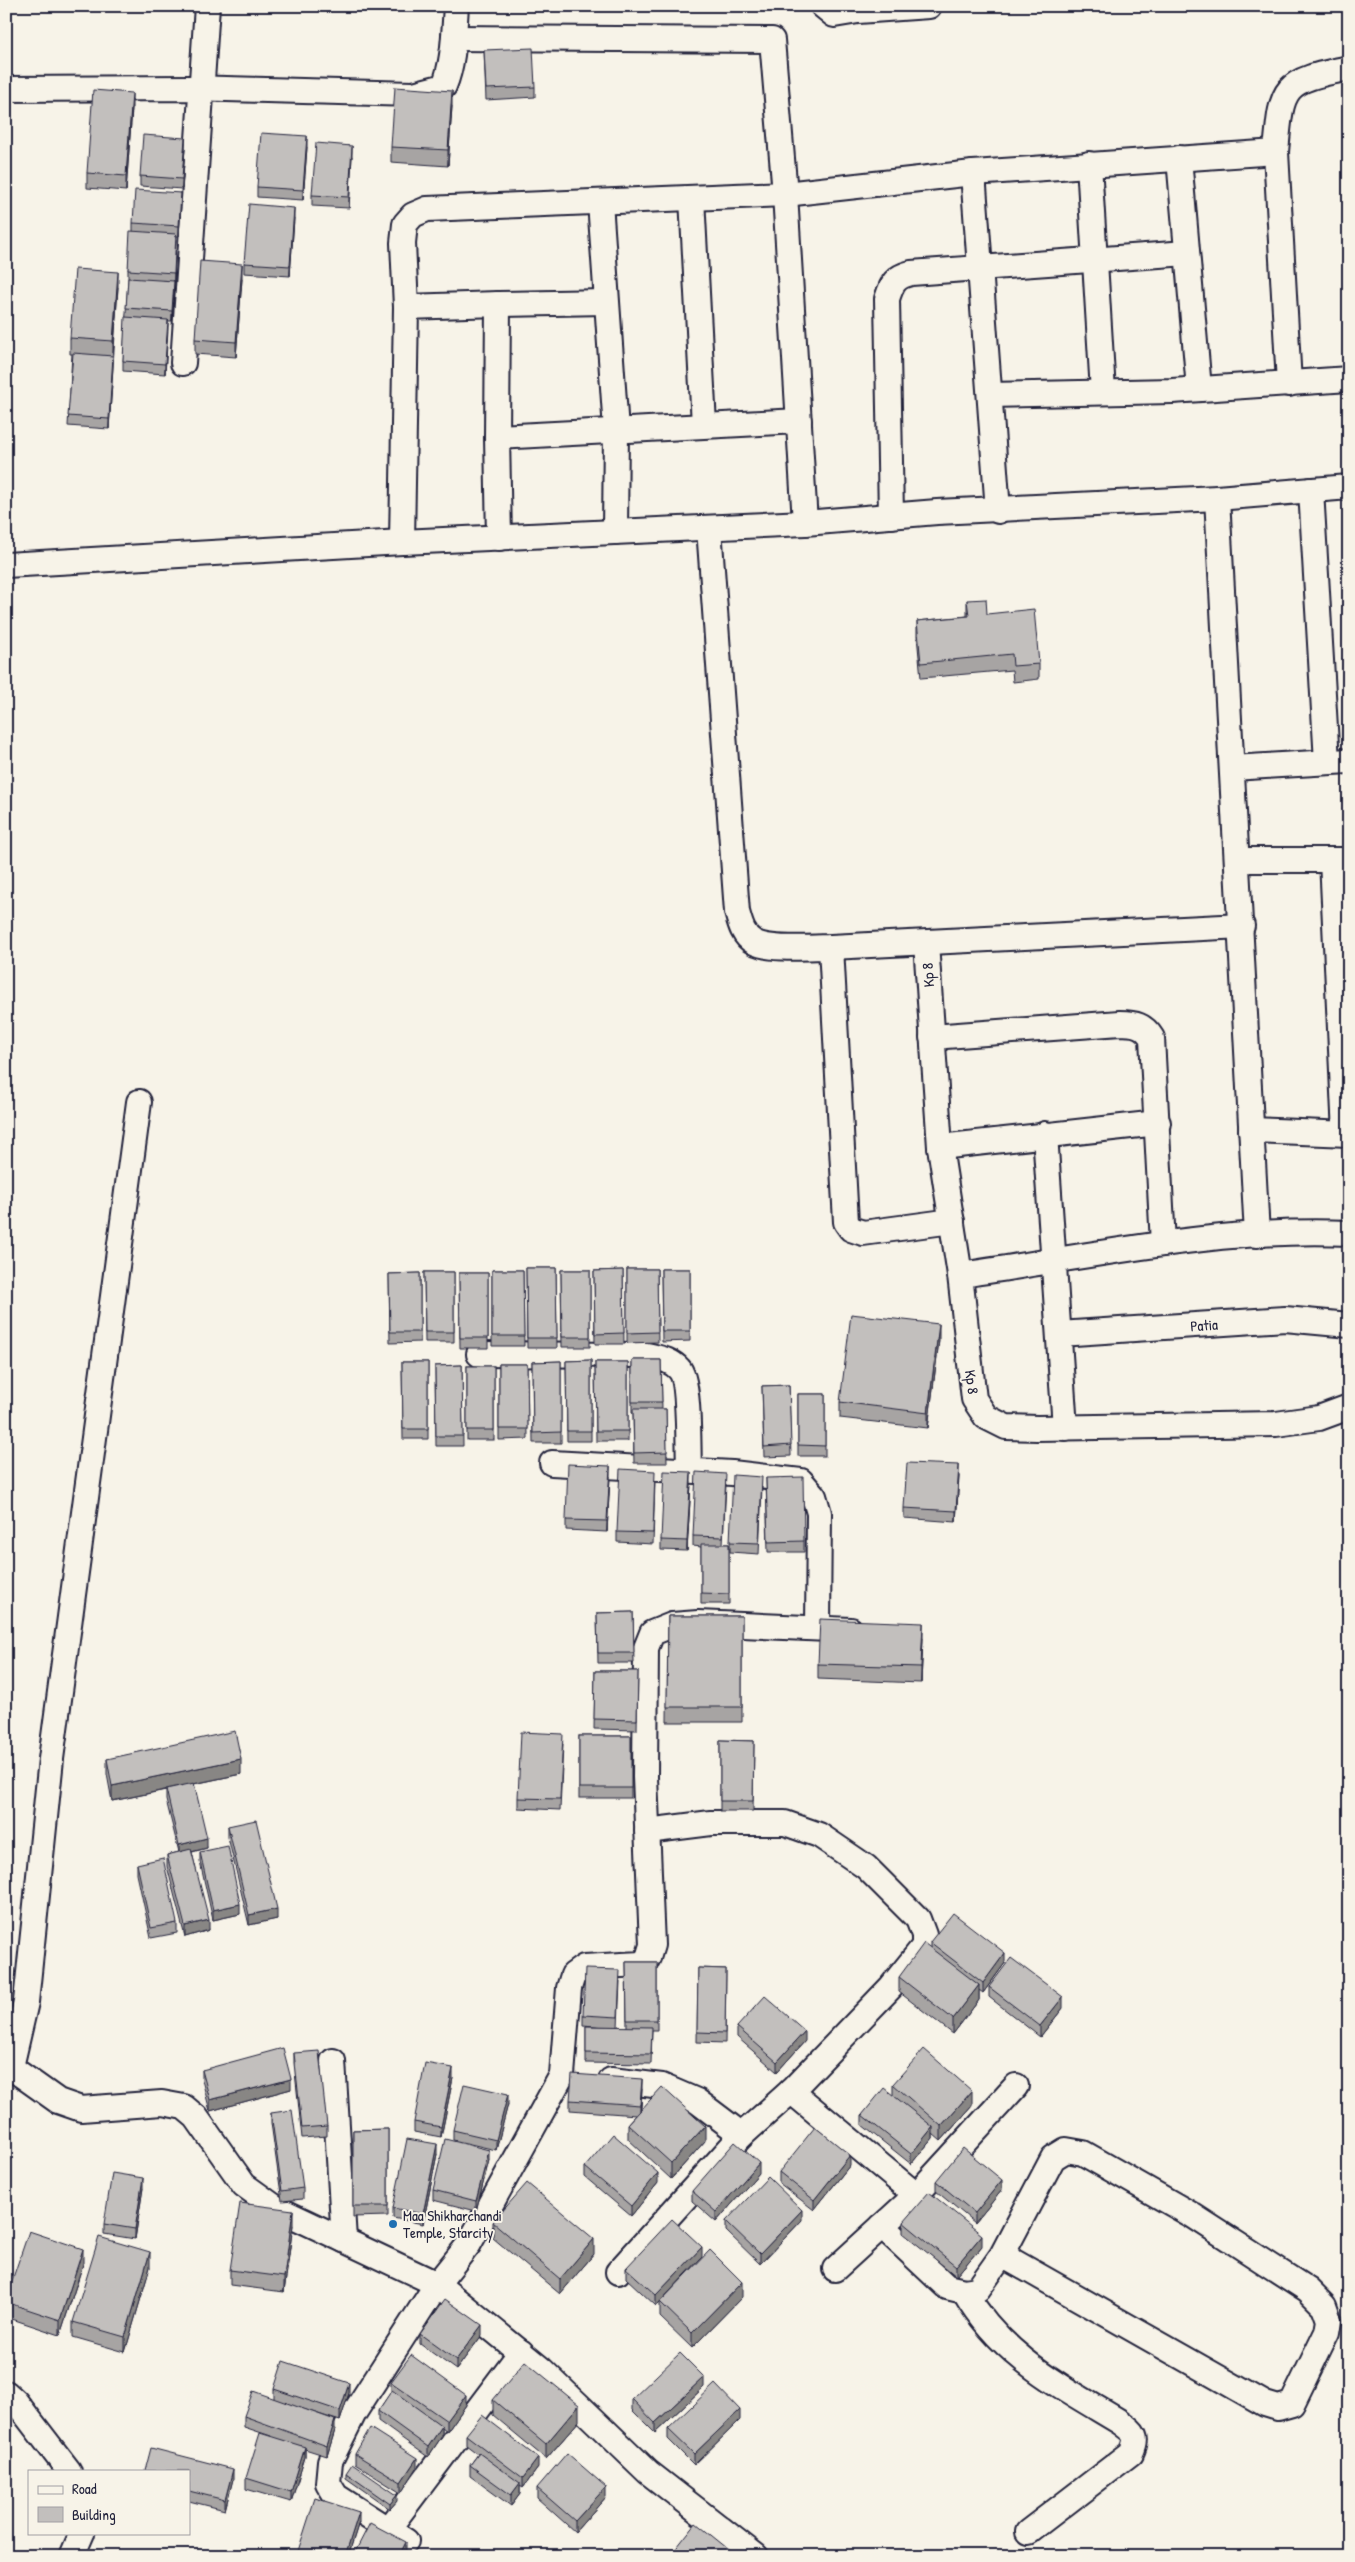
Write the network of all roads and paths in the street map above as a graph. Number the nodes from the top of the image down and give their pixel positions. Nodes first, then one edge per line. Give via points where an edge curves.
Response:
1 (207, 6) edge
2 (456, 6) edge
3 (824, 6) edge
4 (929, 6) edge
5 (454, 38) junction
6 (1349, 68) edge
7 (6, 89) edge
8 (201, 89) junction
9 (1276, 152) junction
10 (1179, 158) junction
11 (1089, 164) junction
12 (973, 173) junction
13 (785, 194) junction
14 (692, 198) junction
15 (600, 202) junction
16 (1187, 253) junction
17 (1095, 260) junction
18 (980, 268) junction
19 (606, 302) junction
20 (498, 304) junction
21 (406, 307) junction
22 (182, 363) dead end
23 (1349, 379) edge
24 (1289, 384) junction
25 (1199, 389) junction
26 (1103, 392) junction
27 (990, 395) junction
28 (799, 421) junction
29 (704, 426) junction
30 (616, 430) junction
31 (497, 437) junction
32 (1349, 487) edge
33 (1311, 490) junction
34 (1217, 498) junction
35 (998, 511) junction
36 (891, 516) junction
37 (805, 523) junction
38 (709, 528) junction
39 (615, 532) junction
40 (499, 538) junction
41 (402, 542) junction
42 (6, 565) edge
43 (1338, 761) edge
44 (1232, 768) junction
45 (1238, 860) junction
46 (1340, 860) edge
47 (1242, 926) junction
48 (926, 943) junction
49 (1342, 946) edge
50 (831, 947) junction
51 (932, 1037) junction
52 (139, 1102) dead end
53 (1158, 1123) junction
54 (1251, 1130) junction
55 (1045, 1134) junction
56 (1347, 1134) edge
57 (940, 1147) junction
58 (952, 1221) junction
59 (1349, 1232) edge
60 (1258, 1234) junction
61 (1163, 1244) junction
62 (1054, 1262) junction
63 (960, 1275) junction
64 (1349, 1325) edge
65 (1059, 1334) junction
66 (479, 1354) dead end
67 (1349, 1407) edge
68 (1065, 1428) junction
69 (552, 1463) dead end
70 (689, 1470) junction
71 (818, 1628) junction
72 (874, 1631) edge
73 (647, 1831) junction
74 (333, 2061) dead end
75 (9, 2066) edge
76 (577, 2076) junction
77 (1016, 2086) dead end
78 (791, 2091) junction
79 (742, 2135) junction
80 (916, 2194) junction
81 (882, 2226) junction
82 (344, 2240) junction
83 (1002, 2255) junction
84 (834, 2269) dead end
85 (618, 2272) dead end
86 (436, 2284) junction
87 (964, 2291) junction
88 (521, 2352) junction
89 (6, 2393) edge
90 (68, 2470) edge
91 (1028, 2532) dead end
92 (82, 2534) edge
93 (72, 2556) edge
94 (756, 2556) edge

1 - 8 street
2 - 5 street
3 - 4 street via 834,15 858,10
5 - 8 street via 444,86 413,94
5 - 13 street via 772,40
6 - 9 street via 1300,79 1284,96
7 - 8 street
8 - 22 street
9 - 10 street
9 - 24 street
10 - 11 street
10 - 16 street
11 - 12 street
11 - 17 street
12 - 13 street
12 - 18 street
13 - 14 street
13 - 28 street
14 - 15 street
14 - 29 street
15 - 19 street
15 - 21 street via 427,209 413,215 405,224 403,243
16 - 17 street
16 - 25 street
17 - 18 street
17 - 26 street
18 - 27 street
18 - 36 street via 911,273 898,277 891,284 887,299
19 - 20 street
19 - 30 street
20 - 21 street
20 - 31 street
21 - 41 street
23 - 24 street
24 - 25 street
25 - 26 street
26 - 27 street
27 - 35 street
28 - 29 street
28 - 37 street
29 - 30 street
30 - 31 street
30 - 39 street
31 - 40 street
32 - 33 street
33 - 34 street
33 - 43 street
34 - 35 street
34 - 44 street
35 - 36 street
36 - 37 street
37 - 38 street
38 - 39 street
38 - 50 street via 737,912 742,929 753,941 767,946
39 - 40 street
40 - 41 street
41 - 42 street
43 - 44 street
44 - 45 street
45 - 46 street
45 - 47 street
46 - 49 street
47 - 48 street
47 - 54 street
48 - 50 street
48 - 51 street, Kp 8
49 - 56 street
50 - 58 street via 846,1222 851,1229 864,1233
51 - 53 street via 1136,1023 1152,1038
51 - 57 street, Kp 8
52 - 75 street via 51,1760 26,2002
53 - 55 street
53 - 61 street
54 - 56 street
54 - 60 street
55 - 57 street
55 - 62 street
57 - 58 street, Kp 8
58 - 63 street, Kp 8
59 - 60 street via 1303,1230
60 - 61 street
61 - 62 street
62 - 63 street
62 - 65 street
63 - 68 street, Kp 8 via 974,1399 986,1417 1006,1427
64 - 65 street, Patia via 1285,1319
65 - 68 street
66 - 70 street via 647,1355 666,1360 680,1370 685,1385
67 - 68 street, Kp 8 via 1319,1418 1276,1424
69 - 70 street
70 - 71 street via 766,1475 801,1481 814,1496 819,1512
71 - 72 street
71 - 73 street via 698,1623 672,1625 652,1633 646,1648
73 - 76 street via 652,1944 648,1958 641,1964 584,1967 573,1974 568,1988
73 - 78 street via 711,1823 785,1823 819,1835 866,1866 918,1919 924,1946 891,1987
74 - 82 street
75 - 82 street via 58,2101 81,2109 162,2103 184,2107 196,2117 244,2185 276,2208
76 - 79 street via 662,2086 697,2101
76 - 86 street via 469,2244
77 - 80 street
78 - 79 street
78 - 80 street
79 - 85 street
80 - 81 street
81 - 84 street
81 - 87 street via 948,2287
82 - 86 street
83 - 83 street via 1265,2404 1278,2408 1292,2404 1327,2332 1329,2320 1324,2306 1308,2290 1192,2214 1083,2153 1066,2150 1052,2158
83 - 87 street via 978,2289
86 - 88 street
86 - 88 street via 354,2413 330,2461 328,2483 336,2496 397,2535
87 - 91 street via 986,2327 1033,2369 1134,2433 1136,2442 1131,2454
88 - 94 street via 648,2472
89 - 90 street
92 - 93 street

